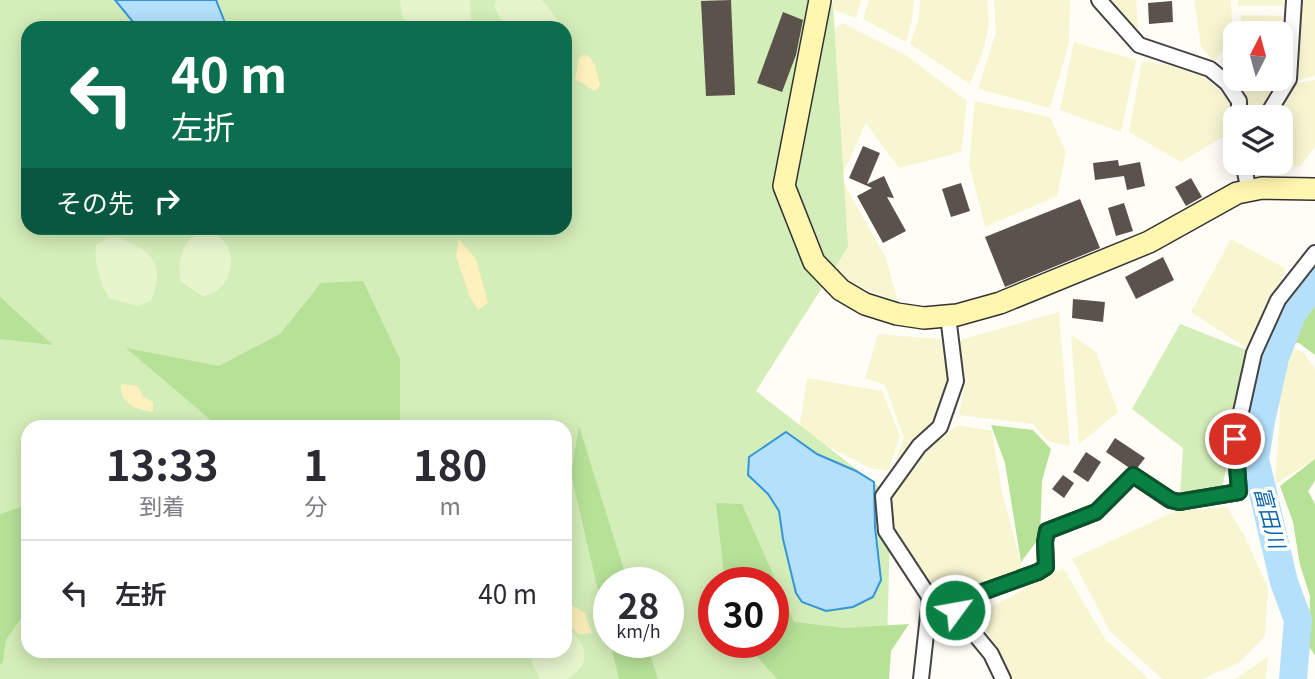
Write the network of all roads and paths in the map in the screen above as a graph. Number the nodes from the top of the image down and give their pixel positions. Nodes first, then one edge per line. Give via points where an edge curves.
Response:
1 (820, 0) edge
2 (1099, 0) edge
3 (1294, 0) edge
4 (1239, 105) edge
5 (1273, 105) edge
6 (1246, 175) edge
7 (1315, 189) edge
8 (1249, 191) junction
9 (1315, 253) edge
10 (948, 316) junction
11 (930, 598) junction
12 (955, 610) junction
13 (921, 679) edge
14 (1003, 679) edge

1 - 10 street via 784,186 814,262 841,290 864,304 924,318
2 - 4 street via 1139,45 1210,69 1227,83
3 - 5 street via 1289,79
6 - 8 street
7 - 8 street
8 - 10 street via 1237,193 1139,246 1000,303
9 - 12 street via 1278,300 1254,353 1235,439 1239,492 1179,502 1133,475 1096,512 1047,531 1046,567 977,594
10 - 11 street via 956,381 940,427 919,446 883,496 886,531
11 - 12 street
11 - 13 street
12 - 14 street via 991,654

